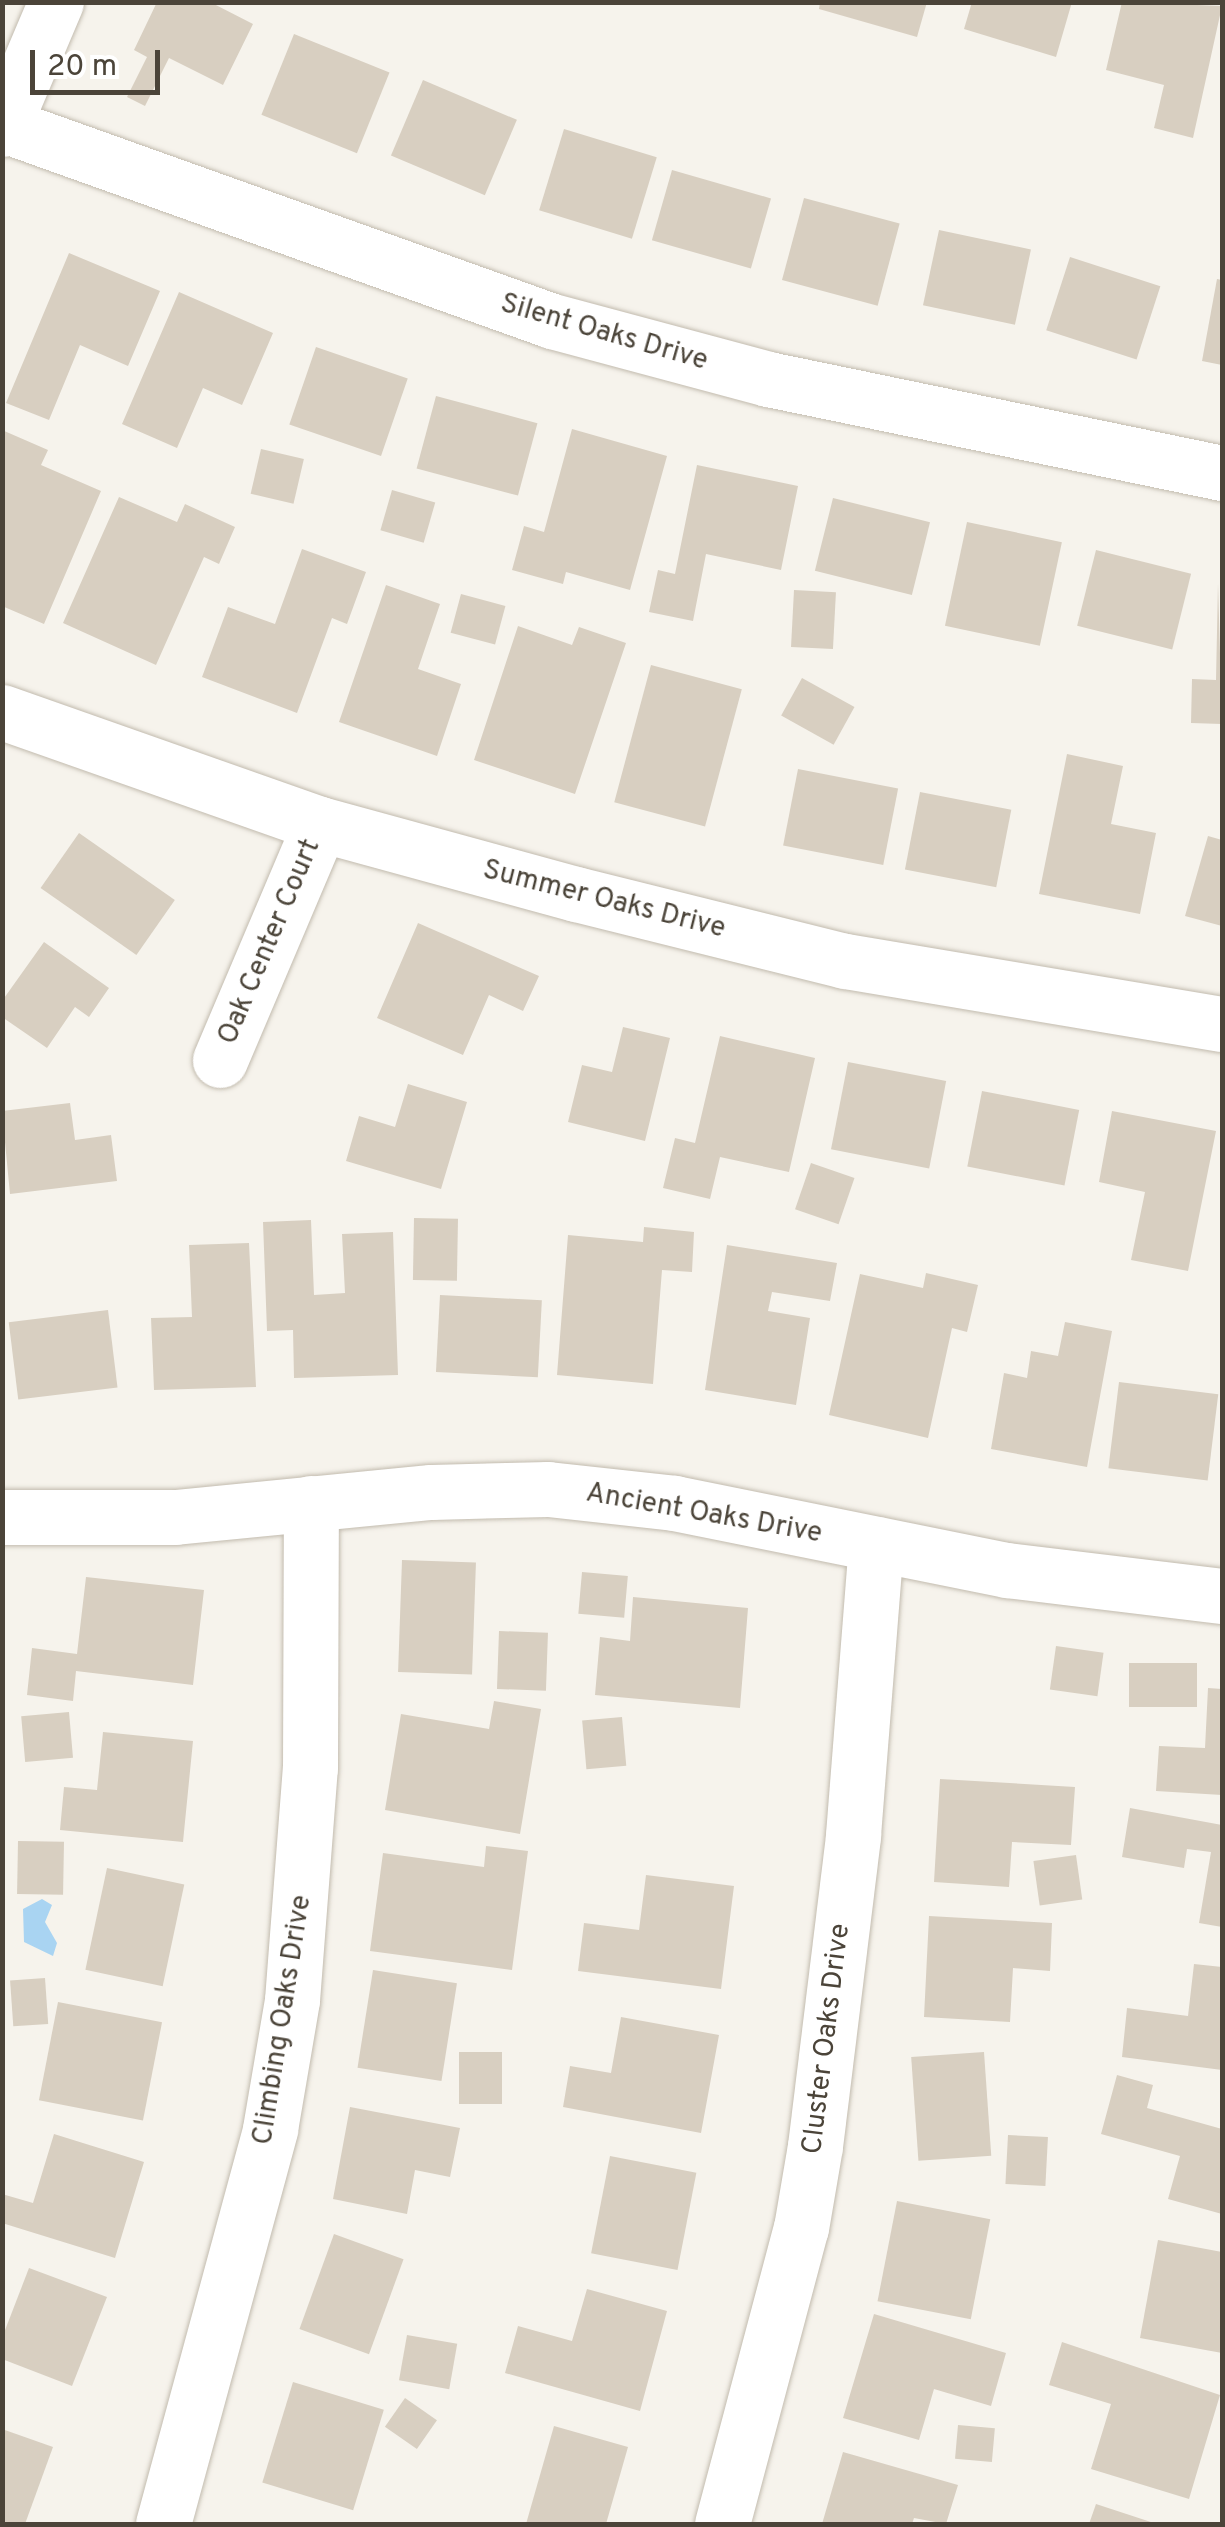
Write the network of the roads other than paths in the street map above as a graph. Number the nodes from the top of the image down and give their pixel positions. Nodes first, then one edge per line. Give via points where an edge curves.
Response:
1 (56, 2) edge
2 (3, 127) edge
3 (1222, 473) edge
4 (2, 712) edge
5 (320, 824) junction
6 (1222, 1024) edge
7 (220, 1060) dead end
8 (311, 1503) junction
9 (2, 1516) edge
10 (876, 1544) junction
11 (1222, 1596) edge
12 (163, 2524) edge
13 (722, 2524) edge

1 - 2 street
2 - 3 street, Silent Oaks Drive via 552,321 768,379
4 - 5 street, Summer Oaks Drive
5 - 6 street, Summer Oaks Drive via 845,961
5 - 7 street, Oak Center Court
8 - 9 street, Ancient Oaks Drive via 175,1517
8 - 10 street, Ancient Oaks Drive via 548,1489 674,1503
8 - 12 street, Climbing Oaks Drive via 310,1768 292,2000 270,2129
10 - 11 street, Ancient Oaks Drive via 1007,1570
10 - 13 street, Cluster Oaks Drive via 853,1835 815,2146 801,2228

